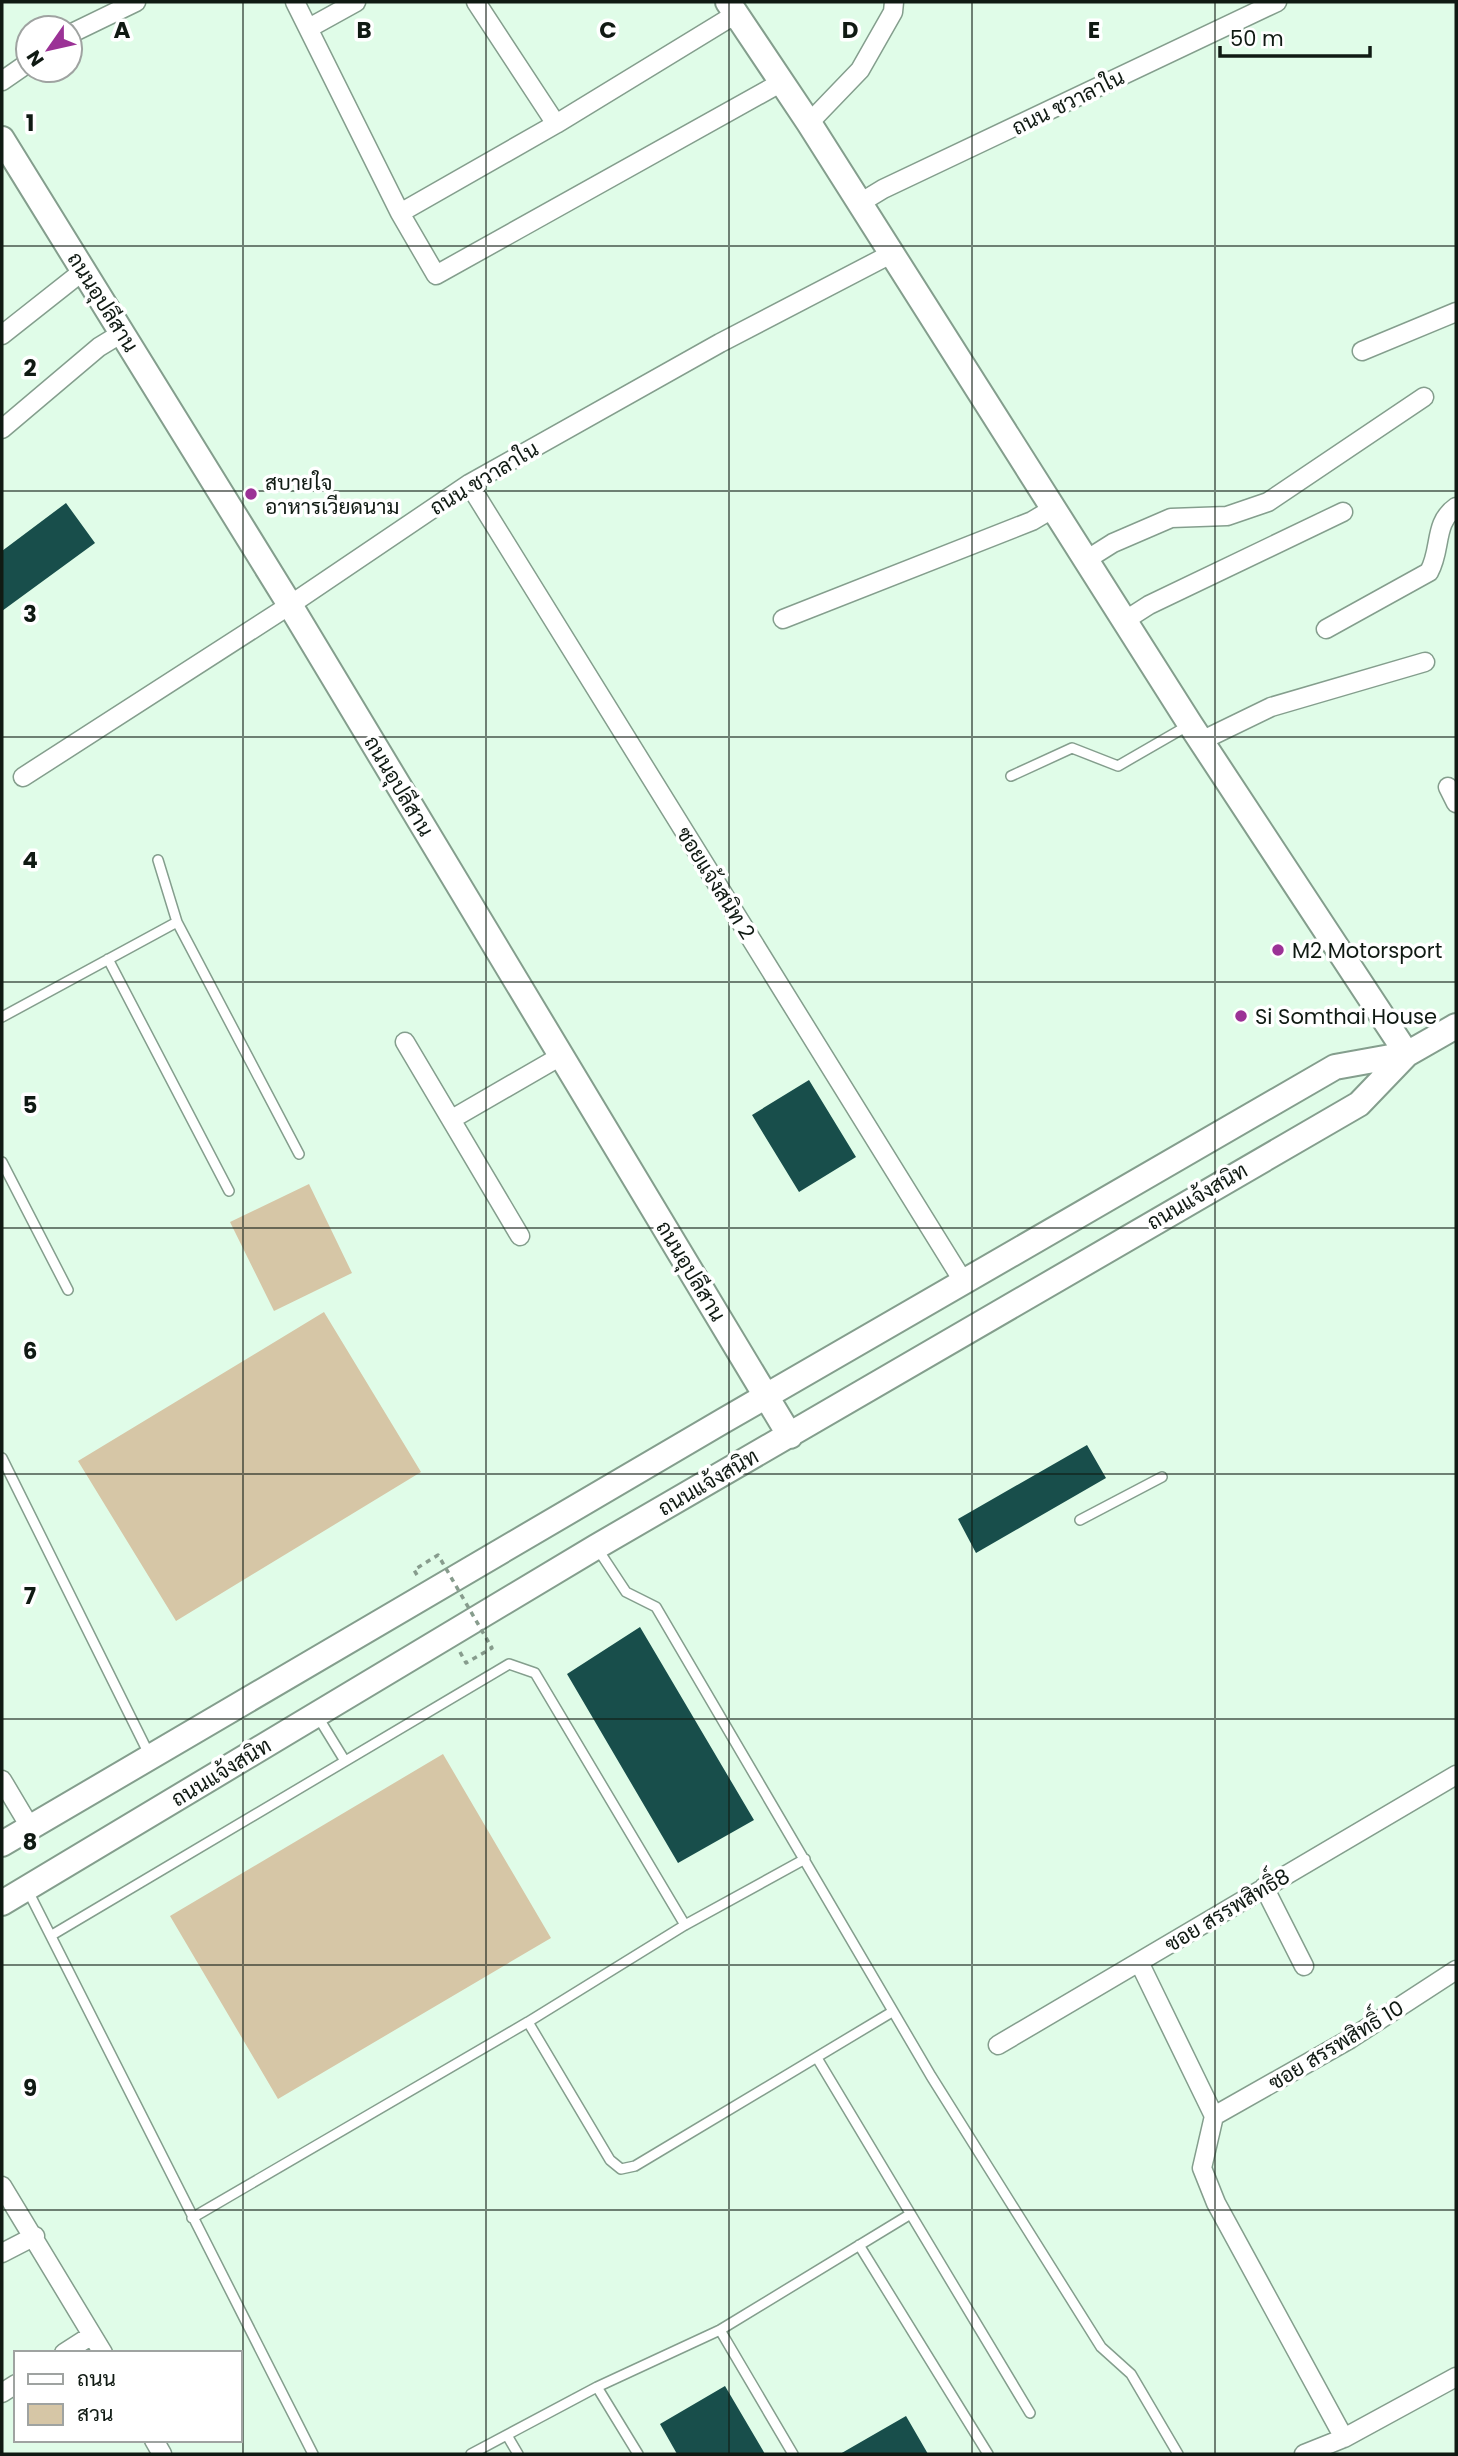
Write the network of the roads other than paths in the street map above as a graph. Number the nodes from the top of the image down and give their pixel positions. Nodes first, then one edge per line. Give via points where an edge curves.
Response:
1 (136, 2) edge
2 (295, 2) edge
3 (356, 2) edge
4 (476, 2) edge
5 (894, 2) edge
6 (1277, 2) edge
7 (732, 8) edge
8 (84, 27) edge
9 (309, 28) junction
10 (782, 82) junction
11 (810, 123) junction
12 (556, 124) junction
13 (2, 139) edge
14 (860, 203) junction
15 (400, 213) junction
16 (891, 254) junction
17 (83, 271) junction
18 (1456, 312) edge
19 (122, 333) junction
20 (2, 335) edge
21 (1362, 351) dead end
22 (1424, 397) dead end
23 (2, 429) edge
24 (469, 484) junction
25 (1456, 507) edge
26 (1054, 508) junction
27 (1343, 512) dead end
28 (1086, 560) junction
29 (290, 605) junction
30 (783, 619) dead end
31 (1124, 621) junction
32 (1326, 629) dead end
33 (1425, 662) dead end
34 (1196, 733) junction
35 (1011, 776) dead end
36 (23, 777) dead end
37 (158, 860) dead end
38 (177, 922) junction
39 (108, 959) junction
40 (2, 1017) edge
41 (1456, 1026) edge
42 (405, 1042) dead end
43 (1407, 1054) junction
44 (561, 1056) junction
45 (452, 1119) junction
46 (299, 1154) dead end
47 (2, 1162) edge
48 (229, 1192) dead end
49 (520, 1236) dead end
50 (963, 1281) junction
51 (68, 1290) dead end
52 (766, 1396) junction
53 (790, 1436) junction
54 (2, 1458) edge
55 (1162, 1477) dead end
56 (1080, 1520) dead end
57 (596, 1547) junction
58 (317, 1715) junction
59 (151, 1758) junction
60 (345, 1761) junction
61 (1456, 1775) edge
62 (2, 1780) edge
63 (30, 1828) junction
64 (2, 1844) edge
65 (805, 1859) junction
66 (1264, 1887) junction
67 (27, 1888) junction
68 (2, 1903) edge
69 (685, 1925) junction
70 (52, 1935) junction
71 (1140, 1964) junction
72 (1304, 1966) dead end
73 (1456, 1970) edge
74 (892, 2012) junction
75 (527, 2022) junction
76 (998, 2045) dead end
77 (817, 2058) junction
78 (1214, 2116) junction
79 (2, 2186) edge
80 (909, 2215) junction
81 (192, 2218) junction
82 (35, 2236) junction
83 (859, 2245) junction
84 (2, 2253) edge
85 (720, 2330) junction
86 (92, 2334) junction
87 (67, 2351) edge
88 (102, 2351) edge
89 (1456, 2377) edge
90 (597, 2387) junction
91 (1030, 2413) dead end
92 (508, 2437) junction
93 (1344, 2438) junction
94 (313, 2454) edge
95 (471, 2454) edge
96 (518, 2454) edge
97 (638, 2454) edge
98 (793, 2454) edge
99 (988, 2454) edge
100 (1178, 2454) edge
101 (1304, 2454) edge

1 - 8 street
2 - 9 street
3 - 9 street
4 - 12 street
5 - 11 street via 893,12 860,70
6 - 14 street, ถนน ชวาลาใน
7 - 10 main road
7 - 12 street
9 - 15 street
10 - 11 main road
10 - 15 street via 436,275
11 - 14 main road
12 - 15 street
13 - 17 main road, ถนนอุปลีสาน
14 - 16 main road
16 - 24 street, ถนน ชวาลาใน via 720,343
16 - 26 main road
17 - 19 main road, ถนนอุปลีสาน
17 - 20 street
18 - 21 street
19 - 23 street
19 - 29 main road, ถนนอุปลีสาน
22 - 28 street via 1268,502 1227,516 1171,518 1113,542
24 - 29 street, ถนน ชวาลาใน
24 - 50 street, ซอยแจ้งสนิท 2
25 - 32 street via 1439,528 1438,556 1429,572
26 - 28 main road
26 - 30 street via 1032,521
27 - 31 street
28 - 31 main road
29 - 36 street, ถนน ชวาลาใน
29 - 44 main road, ถนนอุปลีสาน
31 - 34 main road
33 - 34 street
34 - 35 lane via 1118,766 1072,748
34 - 43 main road
37 - 38 lane
38 - 39 lane
38 - 46 lane
39 - 40 lane
39 - 48 lane
41 - 43 main road, ถนนแจ้งสนิท
42 - 45 street
43 - 50 main road, ถนนแจ้งสนิท via 1335,1067
43 - 53 main road, ถนนแจ้งสนิท via 1359,1104
44 - 45 street
44 - 52 main road, ถนนอุปลีสาน
45 - 49 street
47 - 51 lane
50 - 52 main road, ถนนแจ้งสนิท
52 - 53 main road, ถนนอุปลีสาน
52 - 59 main road, ถนนแจ้งสนิท
53 - 57 main road, ถนนแจ้งสนิท
54 - 59 lane
55 - 56 lane
57 - 58 main road, ถนนแจ้งสนิท
57 - 65 lane via 626,1592 656,1607
58 - 60 lane
58 - 67 main road, ถนนแจ้งสนิท
59 - 63 main road, ถนนแจ้งสนิท
60 - 69 lane via 509,1664 535,1673
60 - 70 lane
61 - 66 street, ซอย สรรพสิทธิ์8
62 - 63 street
63 - 64 main road, ถนนแจ้งสนิท
65 - 69 lane
65 - 74 lane
66 - 71 street, ซอย สรรพสิทธิ์8
66 - 72 street
67 - 68 main road, ถนนแจ้งสนิท
67 - 70 lane
69 - 75 lane
70 - 81 lane
71 - 76 street, ซอย สรรพสิทธิ์8
71 - 78 street
73 - 78 street, ซอย สรรพสิทธิ์ 10 via 1350,2039
74 - 77 lane
74 - 100 lane via 1101,2347 1131,2374
75 - 77 lane via 610,2160 621,2169 635,2166
75 - 81 lane
77 - 80 lane
78 - 93 street via 1202,2168 1216,2203
79 - 82 street
80 - 83 lane
80 - 91 lane
81 - 94 lane
82 - 84 street
82 - 86 street
83 - 85 lane
83 - 99 lane
85 - 90 lane
85 - 98 lane
86 - 87 street
86 - 88 street
89 - 93 street
90 - 92 lane
90 - 97 lane
92 - 95 lane
92 - 96 lane
93 - 101 street

